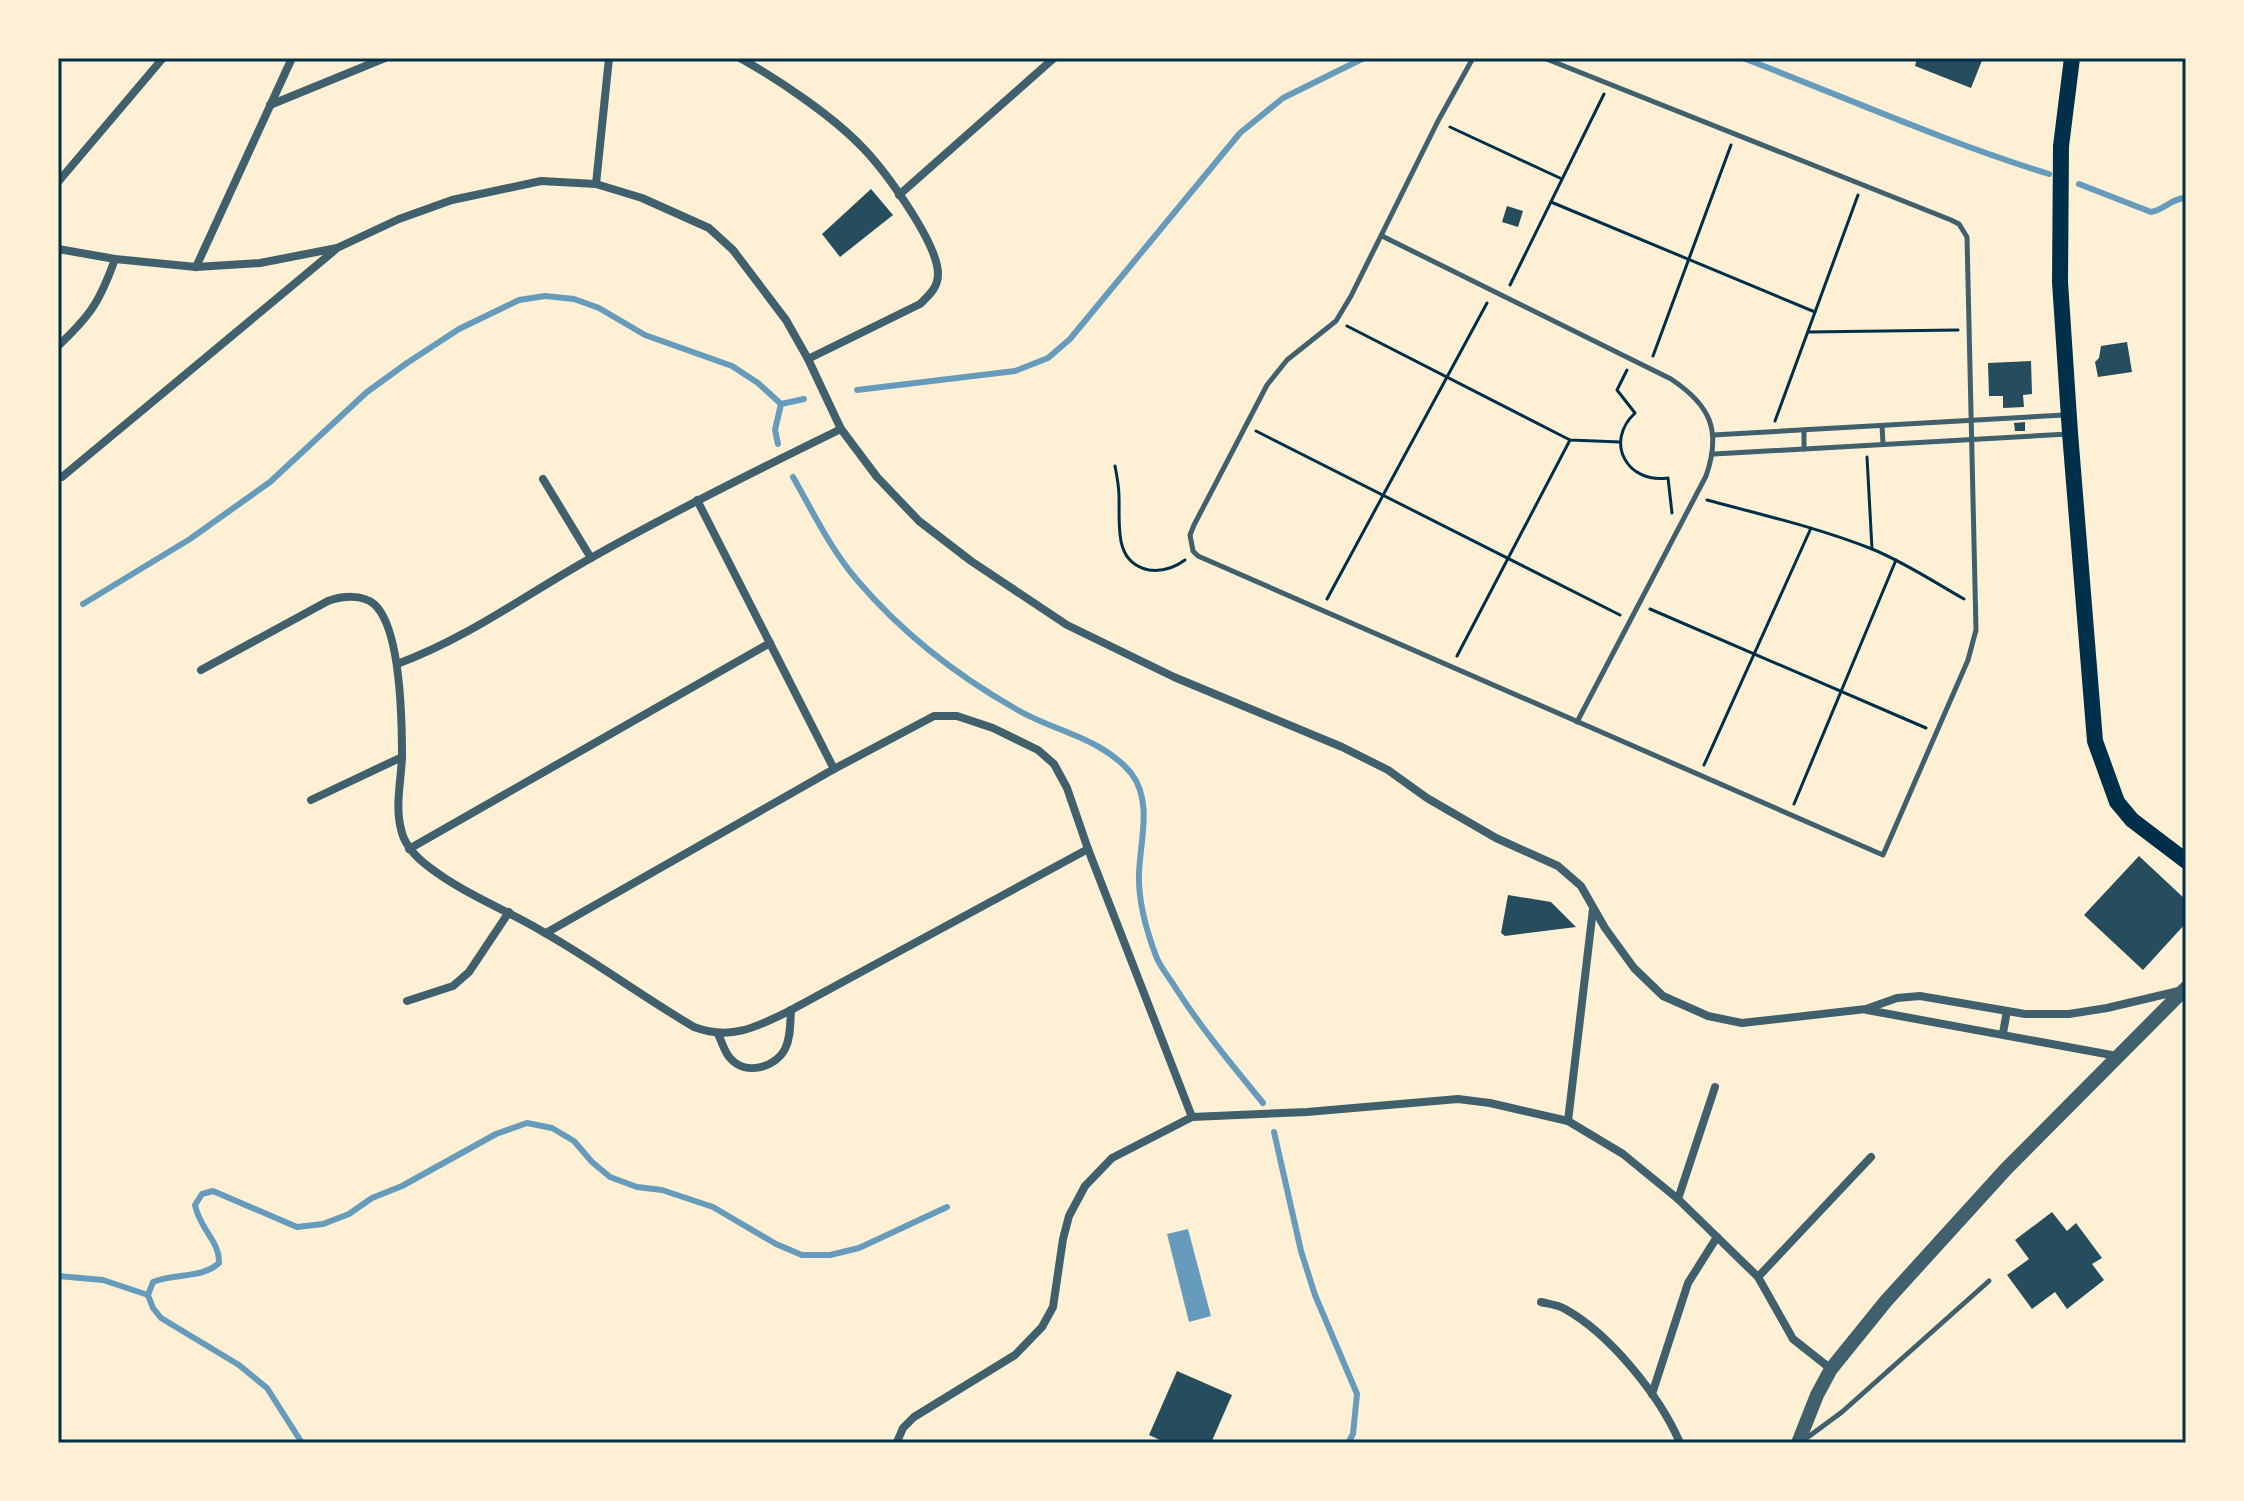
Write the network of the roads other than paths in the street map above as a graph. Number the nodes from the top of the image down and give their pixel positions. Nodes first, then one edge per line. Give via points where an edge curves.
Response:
1 (163, 58) edge
2 (292, 58) edge
3 (385, 58) edge
4 (609, 58) edge
5 (740, 58) edge
6 (1054, 58) edge
7 (1473, 58) edge
8 (1544, 58) edge
9 (2072, 58) edge
10 (752, 61) edge
11 (269, 105) junction
12 (58, 182) edge
13 (596, 184) junction
14 (899, 195) junction
15 (1382, 236) junction
16 (337, 248) junction
17 (58, 249) edge
18 (115, 259) junction
19 (196, 267) junction
20 (58, 346) edge
21 (808, 359) junction
22 (2068, 415) junction
23 (1971, 420) junction
24 (1882, 426) junction
25 (841, 429) junction
26 (1804, 430) junction
27 (2070, 433) junction
28 (1713, 435) junction
29 (1972, 439) junction
30 (1883, 444) junction
31 (1804, 449) junction
32 (1714, 454) junction
33 (62, 477) dead end
34 (543, 479) dead end
35 (697, 500) junction
36 (591, 558) junction
37 (770, 643) junction
38 (397, 664) junction
39 (201, 670) dead end
40 (1577, 722) junction
41 (402, 757) junction
42 (834, 769) junction
43 (311, 800) dead end
44 (409, 849) junction
45 (1088, 849) junction
46 (2186, 861) edge
47 (1594, 909) junction
48 (509, 912) junction
49 (546, 933) junction
50 (2185, 988) edge
51 (407, 1001) dead end
52 (1866, 1009) junction
53 (791, 1010) junction
54 (2007, 1011) junction
55 (2003, 1033) junction
56 (718, 1034) junction
57 (2118, 1057) junction
58 (1715, 1087) dead end
59 (1192, 1117) junction
60 (1568, 1121) junction
61 (1871, 1157) dead end
62 (1678, 1199) junction
63 (1717, 1237) junction
64 (1758, 1277) junction
65 (1989, 1281) dead end
66 (1541, 1302) dead end
67 (1831, 1369) junction
68 (1652, 1394) junction
69 (897, 1443) edge
70 (1680, 1443) edge
71 (1799, 1443) edge

1 - 12 street
2 - 11 street
3 - 11 street
4 - 13 street
5 - 10 street
6 - 14 street
7 - 15 lane
8 - 23 lane via 1964,229
9 - 22 main road via 2061,146 2060,282
10 - 14 street via 864,149
11 - 19 street
13 - 16 street via 541,181 452,200
13 - 21 street via 709,228 786,320
14 - 21 street via 935,259 934,290 920,304
15 - 28 lane via 1679,384 1701,405
15 - 40 lane via 1336,321 1287,360 1267,385 1194,525 1190,544 1198,556
16 - 19 street via 260,263
16 - 33 street
17 - 18 street
18 - 19 street
18 - 20 street via 92,312
21 - 25 street
22 - 23 lane
22 - 27 main road
23 - 24 lane
23 - 29 lane
24 - 26 lane
24 - 30 lane
25 - 35 street
25 - 47 street via 919,521 1067,625 1388,770 1496,838 1558,866 1581,886
26 - 28 lane
26 - 31 lane
27 - 29 lane
27 - 46 main road via 2095,741 2117,802
28 - 32 lane
29 - 30 lane
29 - 40 lane via 1978,607 1973,646 1883,855
30 - 31 lane
31 - 32 lane
32 - 40 lane
34 - 36 street
35 - 36 street
35 - 37 street
36 - 38 street via 442,645
37 - 42 street
37 - 44 street
38 - 39 street via 375,605 340,597
38 - 41 street
41 - 43 street
41 - 44 street via 398,802
42 - 45 street via 934,716 957,716 1038,750 1054,764
42 - 49 street
44 - 48 street via 449,881
45 - 53 street
45 - 59 street
47 - 52 street via 1634,968 1663,996 1708,1016 1742,1023
47 - 60 street
48 - 49 street
48 - 51 street via 469,972 453,986
49 - 56 street via 694,1027
50 - 54 street via 2069,1014
50 - 57 street
52 - 54 street via 1920,996
52 - 55 street
53 - 56 street via 752,1028
53 - 56 street via 785,1050 764,1067 731,1060
54 - 55 street
55 - 57 street
57 - 67 street via 2006,1169
58 - 62 street
59 - 60 street via 1458,1099
59 - 69 street via 1112,1158 1085,1186 1069,1216 1053,1307 1042,1327 1015,1355 914,1417
60 - 62 street via 1623,1154
61 - 64 street
62 - 63 street
63 - 64 street
63 - 68 street via 1688,1283
64 - 67 street via 1793,1339
65 - 71 lane via 1842,1412
66 - 68 street via 1562,1307 1596,1331
67 - 71 street
68 - 70 street

